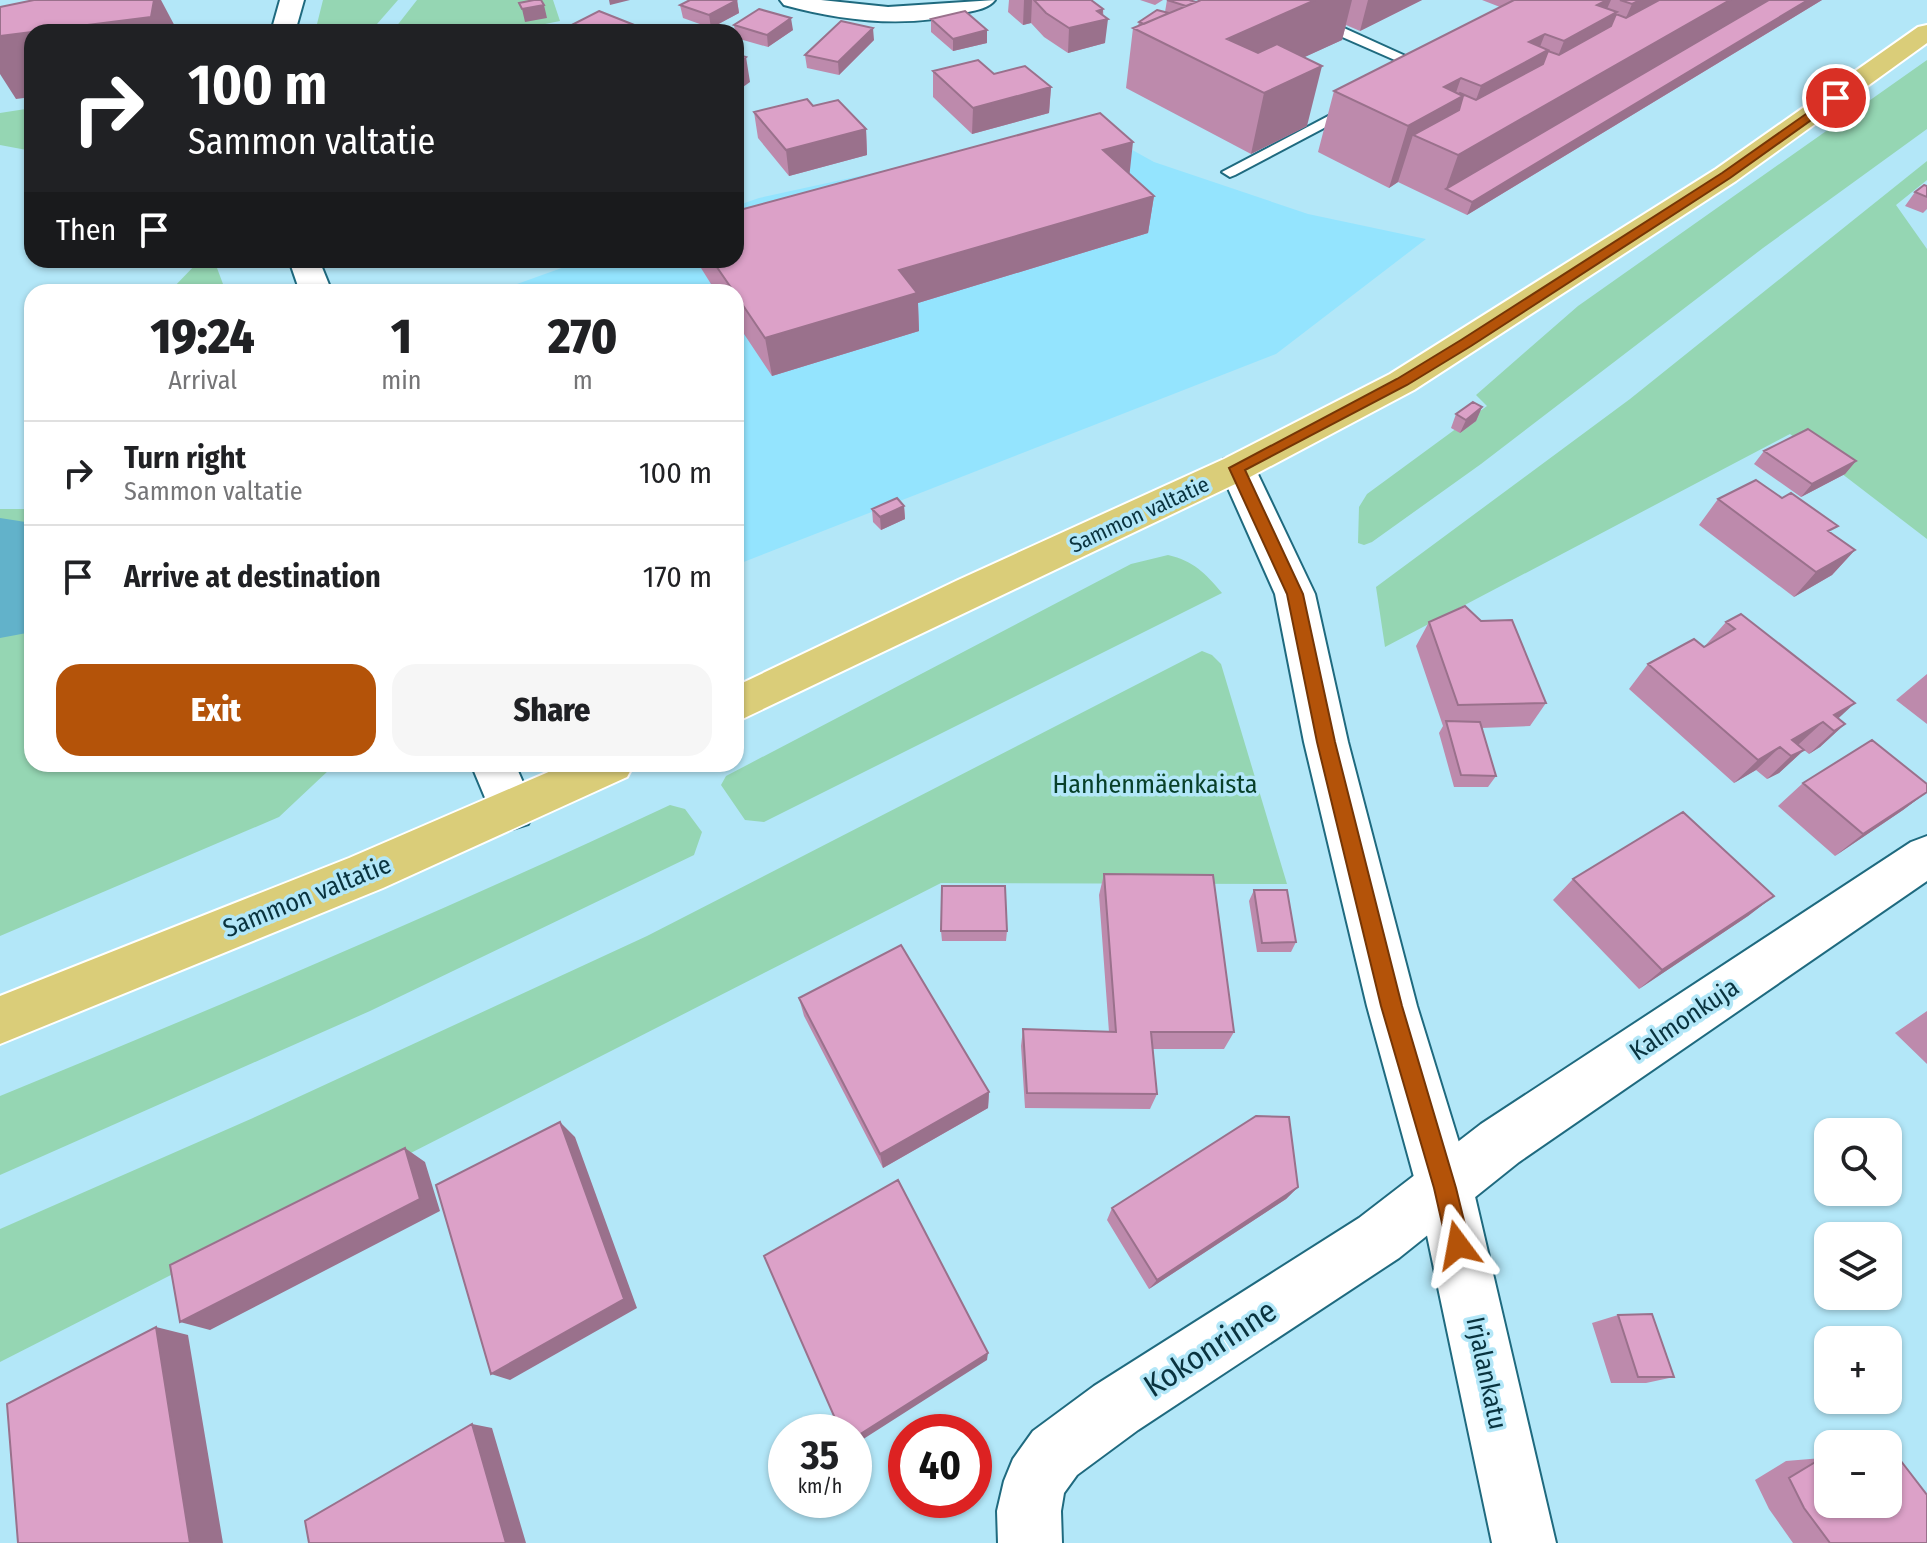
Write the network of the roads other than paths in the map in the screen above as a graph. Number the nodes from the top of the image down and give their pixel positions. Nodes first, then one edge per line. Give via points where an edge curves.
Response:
1 (292, 0) edge
2 (792, 0) edge
3 (983, 0) edge
4 (1291, 0) edge
5 (285, 24) edge
6 (1927, 32) edge
7 (1424, 69) edge
8 (1362, 102) edge
9 (1230, 172) dead end
10 (1237, 468) junction
11 (744, 701) edge
12 (496, 772) edge
13 (595, 772) edge
14 (512, 810) junction
15 (1927, 856) edge
16 (0, 1020) edge
17 (1445, 1188) junction
18 (1030, 1543) edge
19 (1524, 1543) edge

1 - 5 street
2 - 3 street via 875,14 936,11
4 - 7 lane via 1290,7 1297,12
6 - 10 main road, Sammon valtatie via 1726,175 1466,343
8 - 9 lane
10 - 11 main road, Sammon valtatie
10 - 17 street, Irjalankatu via 1295,594 1388,991
12 - 14 street
13 - 14 main road, Sammon valtatie
14 - 16 main road, Sammon valtatie
15 - 17 street, Kalmonkuja via 1500,1143
17 - 18 street, Kokonrinne via 1379,1238 1055,1453 1035,1481
17 - 19 street, Irjalankatu

